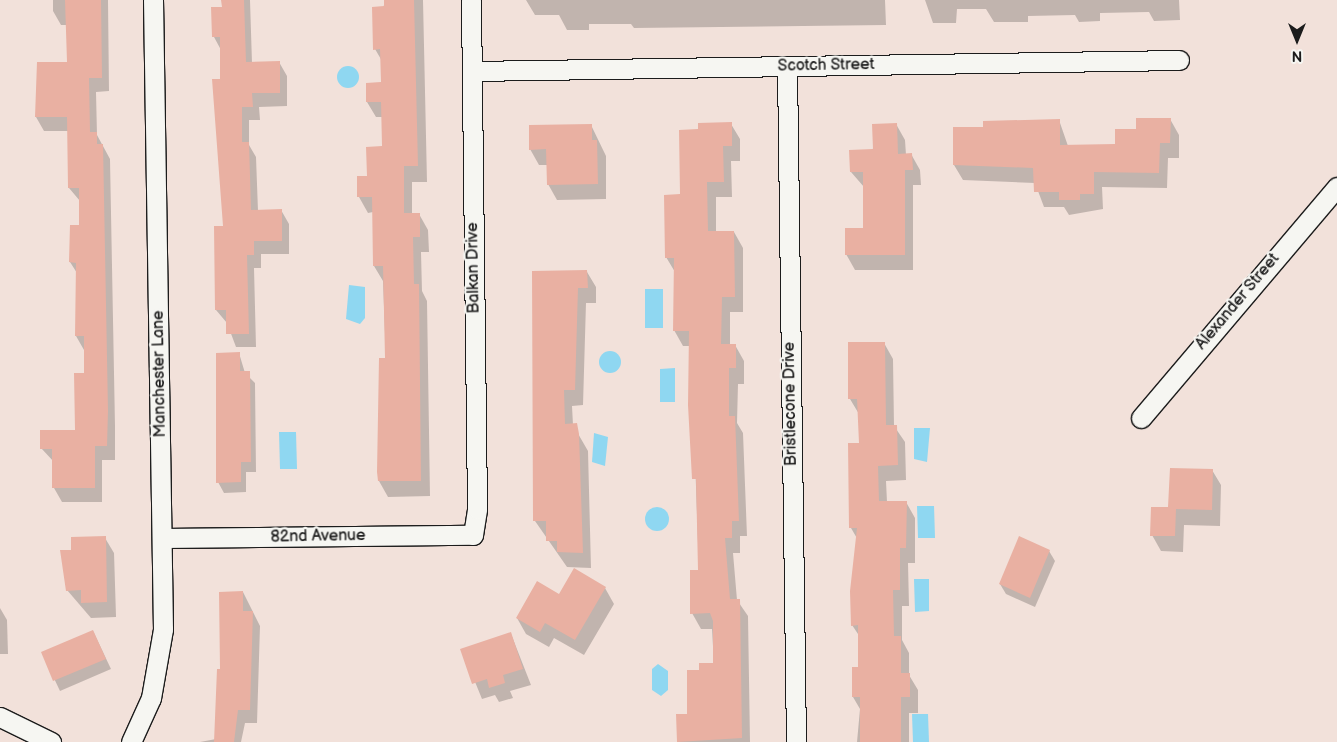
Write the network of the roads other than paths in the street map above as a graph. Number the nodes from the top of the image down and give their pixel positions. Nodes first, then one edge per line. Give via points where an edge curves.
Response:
1 (153, 0) edge
2 (471, 0) edge
3 (1179, 60) dead end
4 (787, 66) junction
5 (472, 71) junction
6 (1337, 187) edge
7 (1141, 418) dead end
8 (473, 535) joint
9 (162, 538) junction
10 (0, 717) edge
11 (50, 742) edge
12 (131, 742) edge
13 (796, 742) edge

1 - 9 street, Manchester Lane
2 - 5 street, Balkan Drive
3 - 4 street, Scotch Street
4 - 5 street, Scotch Street
4 - 13 street, Bristlecone Drive
5 - 8 street, Balkan Drive via 477,499
6 - 7 street, Alexander Street
8 - 9 street, 82nd Avenue
9 - 12 street, Manchester Lane via 162,629 151,698
10 - 11 street

